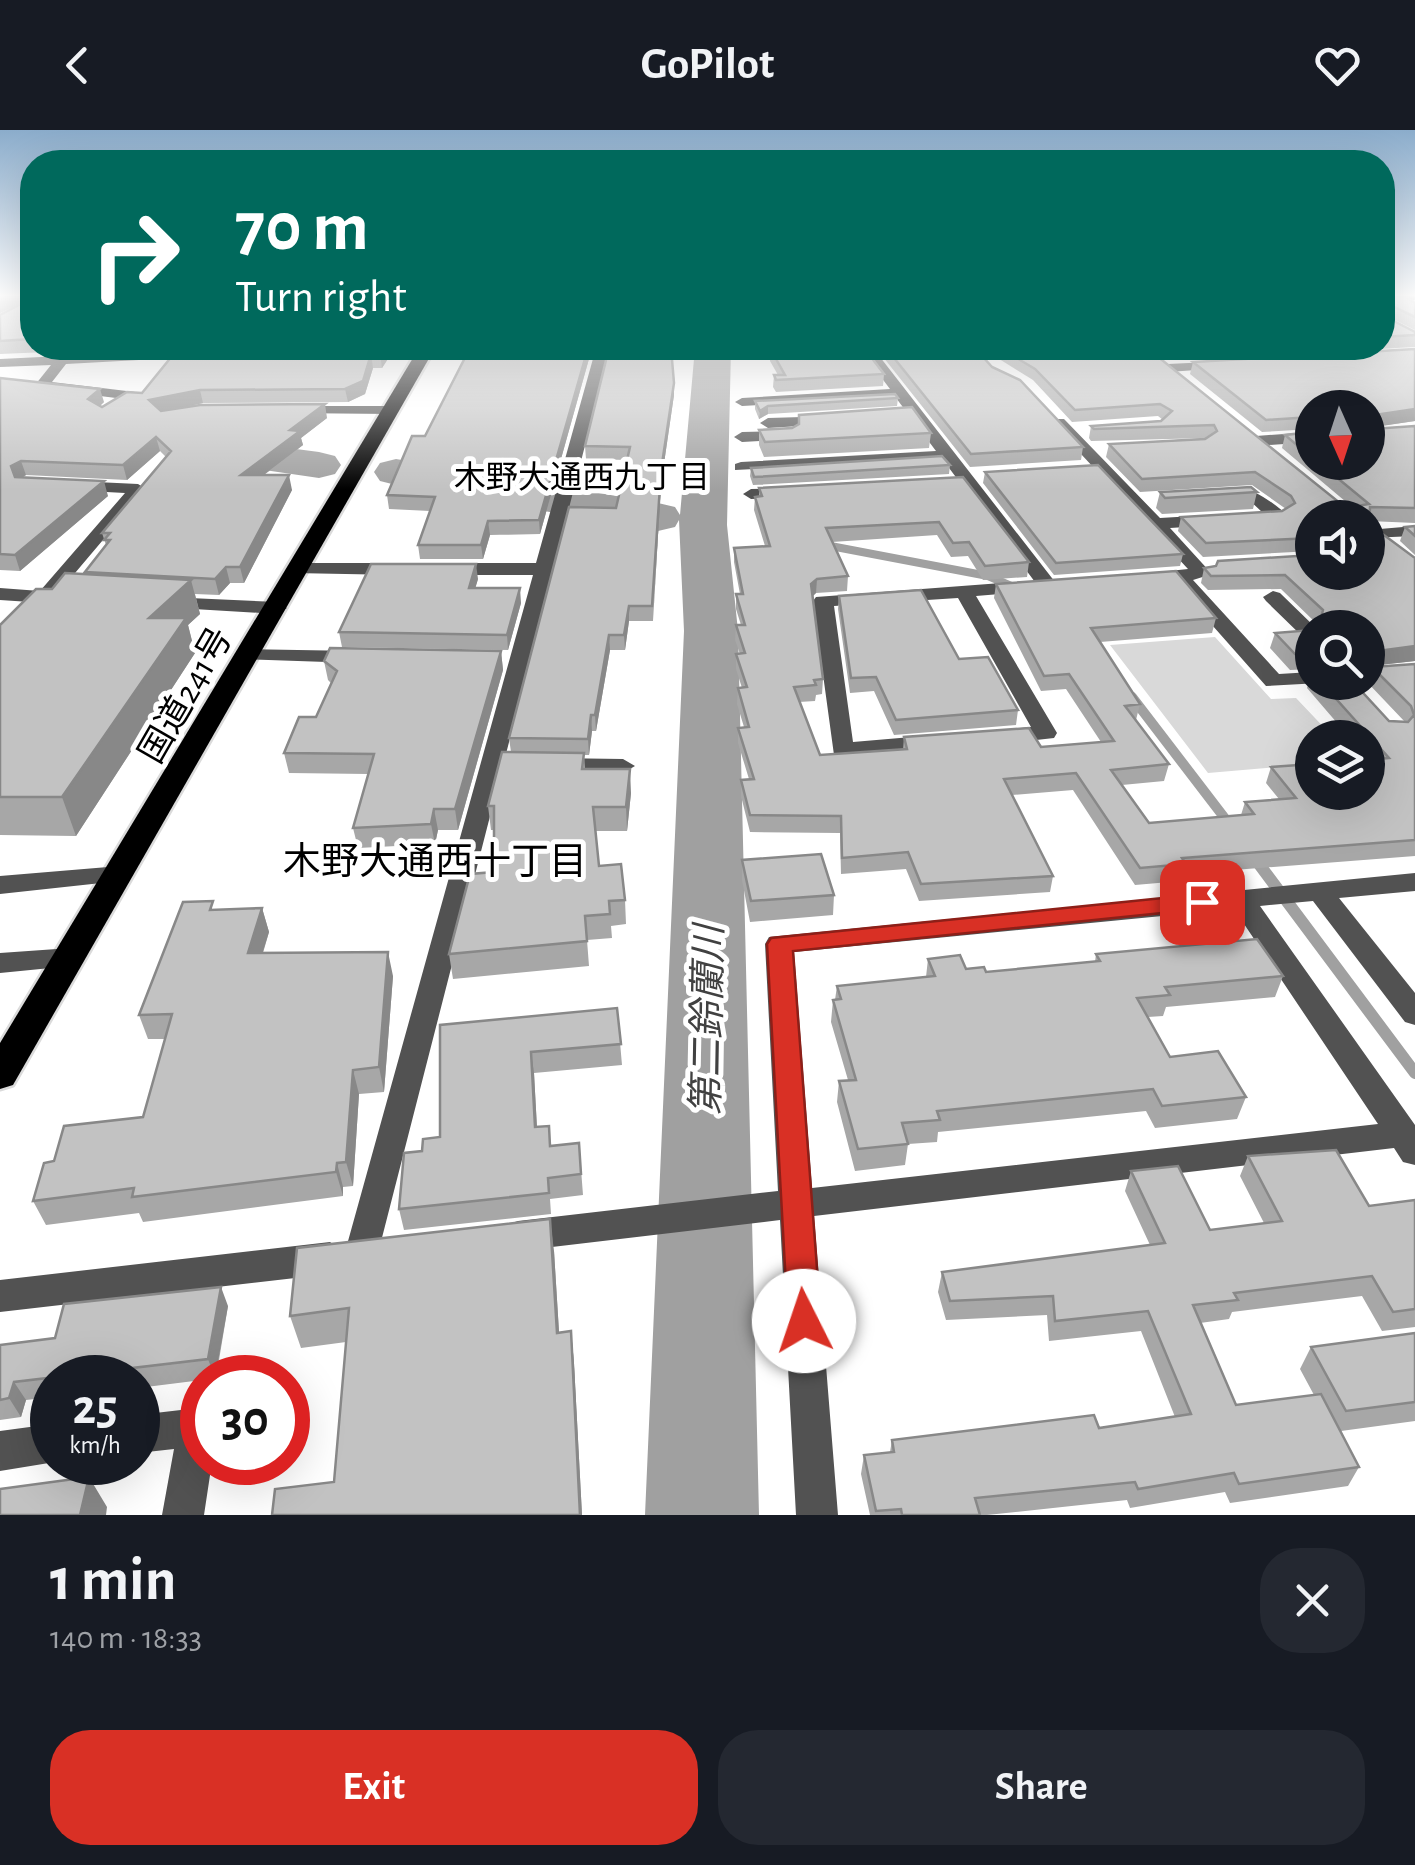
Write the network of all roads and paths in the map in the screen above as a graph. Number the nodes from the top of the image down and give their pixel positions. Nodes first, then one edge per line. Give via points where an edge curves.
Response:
1 (62, 360) edge
2 (49, 361) edge
3 (420, 361) edge
4 (599, 361) edge
5 (876, 361) edge
6 (986, 361) edge
7 (0, 363) edge
8 (1244, 364) edge
9 (998, 373) edge
10 (1182, 380) edge
11 (901, 393) junction
12 (742, 402) dead end
13 (1046, 409) edge
14 (278, 410) edge
15 (392, 410) junction
16 (104, 413) edge
17 (916, 413) junction
18 (897, 414) edge
19 (857, 417) edge
20 (818, 420) junction
21 (768, 423) dead end
22 (1242, 428) edge
23 (1086, 430) dead end
24 (1067, 431) junction
25 (742, 437) dead end
26 (1295, 438) edge
27 (1256, 440) junction
28 (948, 455) junction
29 (1284, 462) edge
30 (742, 467) dead end
31 (64, 485) edge
32 (810, 490) edge
33 (751, 494) dead end
34 (1212, 496) edge
35 (1153, 500) dead end
36 (1134, 501) junction
37 (1155, 524) junction
38 (1415, 531) edge
39 (1385, 532) edge
40 (1385, 543) edge
41 (1402, 556) edge
42 (300, 569) junction
43 (544, 569) junction
44 (1197, 570) junction
45 (1123, 580) edge
46 (964, 592) junction
47 (0, 594) edge
48 (44, 597) junction
49 (1273, 597) dead end
50 (83, 599) edge
51 (142, 602) edge
52 (277, 608) junction
53 (1295, 619) edge
54 (0, 648) edge
55 (248, 656) junction
56 (384, 658) edge
57 (1295, 680) edge
58 (512, 765) junction
59 (623, 766) edge
60 (120, 874) junction
61 (1415, 882) edge
62 (0, 885) edge
63 (1320, 892) junction
64 (1241, 898) junction
65 (70, 958) junction
66 (0, 963) edge
67 (1415, 1014) edge
68 (0, 1076) edge
69 (1409, 1143) edge
70 (797, 1204) junction
71 (493, 1239) edge
72 (400, 1250) edge
73 (362, 1254) junction
74 (0, 1296) edge
75 (160, 1431) edge
76 (30, 1447) edge
77 (0, 1451) edge
78 (182, 1515) edge
79 (817, 1515) edge

1 - 16 street via 35,384 130,395
2 - 7 street
3 - 15 highway, 国道241号
4 - 43 street
5 - 11 street
6 - 9 street
8 - 10 street via 1161,362
11 - 12 street
11 - 17 street
13 - 24 street
14 - 15 street
15 - 42 highway, 国道241号
17 - 18 street
17 - 28 street
19 - 20 street
20 - 21 street
20 - 25 street via 825,431
22 - 27 street
23 - 24 street
24 - 36 street via 1084,459 1103,458
26 - 27 street
27 - 29 street
28 - 30 street via 840,454
28 - 46 street via 1058,585
31 - 48 street via 138,488
32 - 33 street
34 - 37 street via 1252,494 1278,516
35 - 36 street
36 - 37 street
37 - 44 street
38 - 39 street
40 - 41 street
42 - 43 street
42 - 52 highway, 国道241号
43 - 58 street via 512,659
44 - 45 street
44 - 57 street via 1274,682
46 - 46 street via 1046,733 842,750 822,601
47 - 48 street
48 - 50 street
48 - 54 street
49 - 53 street
51 - 52 street
52 - 55 highway, 国道241号
55 - 56 street
55 - 60 highway, 国道241号
58 - 59 street
58 - 73 street
60 - 62 street
60 - 65 highway, 国道241号
61 - 63 street
63 - 64 street
63 - 67 street
64 - 69 street
64 - 70 street via 780,944
65 - 66 street
65 - 68 highway, 国道241号
69 - 70 street
70 - 71 street
70 - 79 street
72 - 73 street
73 - 74 street
75 - 78 street via 198,1427
76 - 77 street

